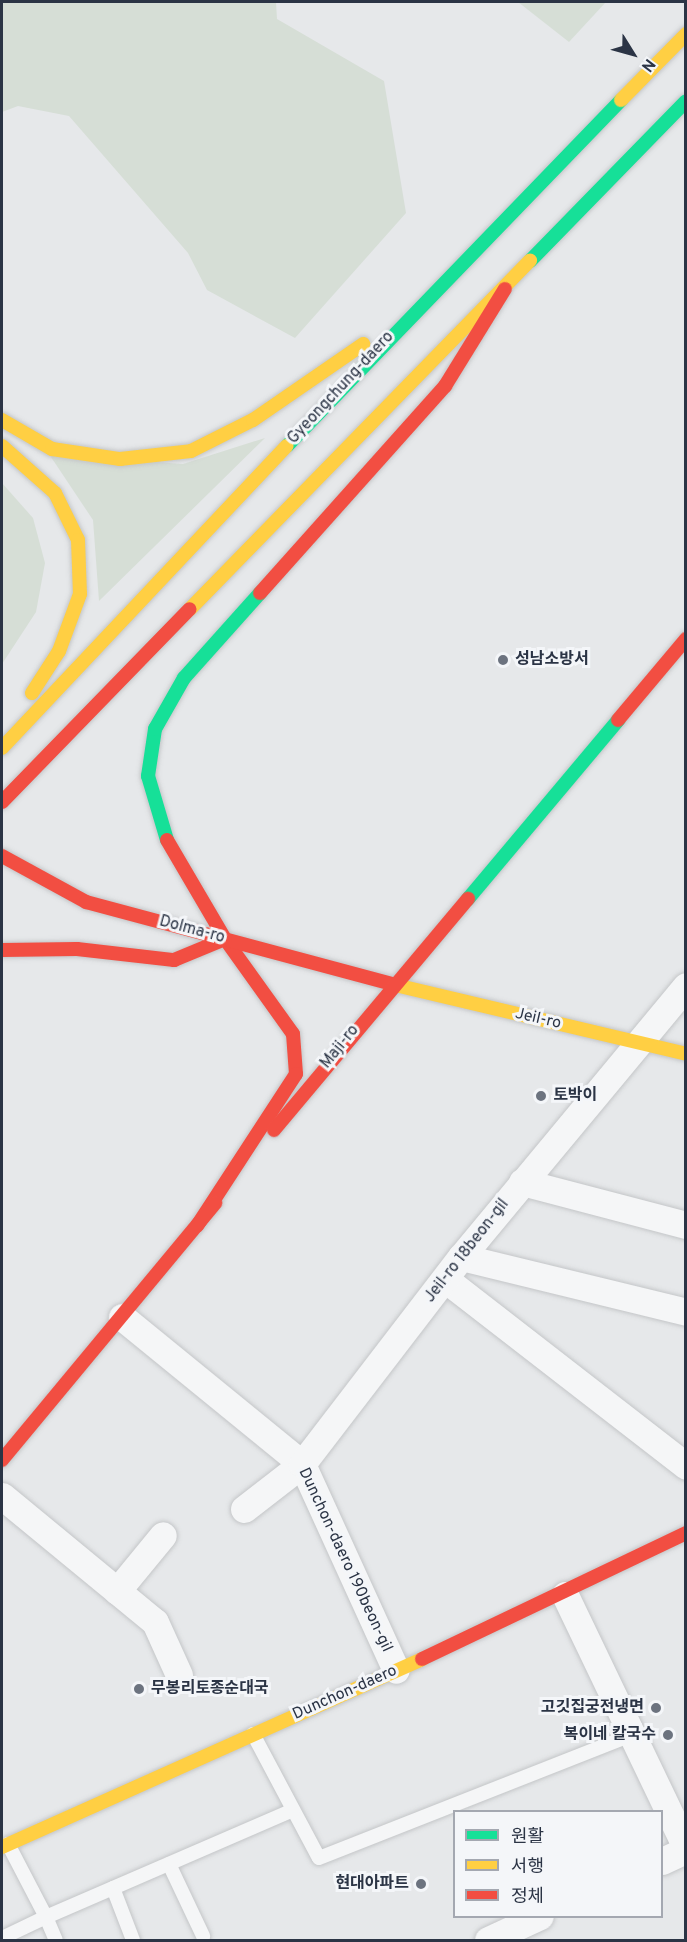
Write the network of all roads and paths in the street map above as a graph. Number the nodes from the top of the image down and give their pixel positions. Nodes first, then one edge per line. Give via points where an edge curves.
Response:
1 (686, 34) edge
2 (686, 100) edge
3 (505, 289) junction
4 (419, 305) junction
5 (2, 420) edge
6 (2, 446) edge
7 (686, 639) edge
8 (2, 741) edge
9 (2, 748) edge
10 (2, 802) edge
11 (2, 856) edge
12 (225, 939) junction
13 (2, 950) edge
14 (391, 984) junction
15 (686, 986) edge
16 (637, 1042) junction
17 (686, 1054) edge
18 (522, 1182) junction
19 (686, 1225) edge
20 (197, 1226) junction
21 (461, 1257) junction
22 (445, 1279) junction
23 (686, 1312) edge
24 (122, 1317) junction
25 (2, 1460) edge
26 (302, 1464) junction
27 (686, 1466) edge
28 (2, 1496) edge
29 (244, 1509) dead end
30 (686, 1533) edge
31 (163, 1534) dead end
32 (117, 1592) junction
33 (565, 1595) junction
34 (396, 1670) junction
35 (179, 1675) dead end
36 (253, 1734) junction
37 (629, 1736) junction
38 (293, 1810) junction
39 (5, 1845) edge
40 (686, 1849) edge
41 (663, 1860) edge
42 (169, 1864) junction
43 (113, 1888) junction
44 (46, 1917) junction
45 (538, 1918) edge
46 (203, 1936) dead end
47 (2, 1938) edge
48 (56, 1941) edge
49 (133, 1941) edge
50 (488, 1941) edge

1 - 4 main road, Gyeongchung-daero
2 - 3 main road
3 - 10 main road
3 - 12 main road via 445,386 184,678 155,729 148,776 160,829
4 - 5 main road via 253,420 191,452 120,459 52,449
4 - 9 main road, Gyeongchung-daero
6 - 8 main road via 55,493 78,540 80,594 59,651
7 - 14 main road, Maji-ro
11 - 12 main road, Dolma-ro via 86,902
12 - 13 main road via 174,960 76,949
12 - 14 main road, Dolma-ro
12 - 20 main road via 288,1025 296,1074
14 - 16 main road, Jeil-ro
14 - 20 main road, Maji-ro
15 - 16 street, Jeil-ro 18beon-gil
16 - 17 main road, Jeil-ro
16 - 18 street, Jeil-ro 18beon-gil
18 - 19 street
18 - 21 street, Jeil-ro 18beon-gil
20 - 24 main road, Maji-ro
21 - 22 street, Jeil-ro 18beon-gil
21 - 23 street
22 - 26 street, Jeil-ro 18beon-gil
22 - 27 street
24 - 25 main road, Maji-ro
24 - 26 street, Dunchon-daero 190beon-gil
26 - 29 street, Jeil-ro 18beon-gil
26 - 34 street, Dunchon-daero 190beon-gil
28 - 32 street
30 - 33 main road, Dunchon-daero
31 - 32 street
32 - 35 street via 155,1622
33 - 34 main road, Dunchon-daero
33 - 37 street
34 - 36 main road, Dunchon-daero
36 - 38 lane
36 - 39 main road, Dunchon-daero
37 - 38 lane via 319,1858
37 - 40 street
38 - 42 lane
39 - 44 lane
40 - 41 street
42 - 43 lane
42 - 46 lane
43 - 44 lane
43 - 49 lane
44 - 47 lane
44 - 48 lane
45 - 50 street

